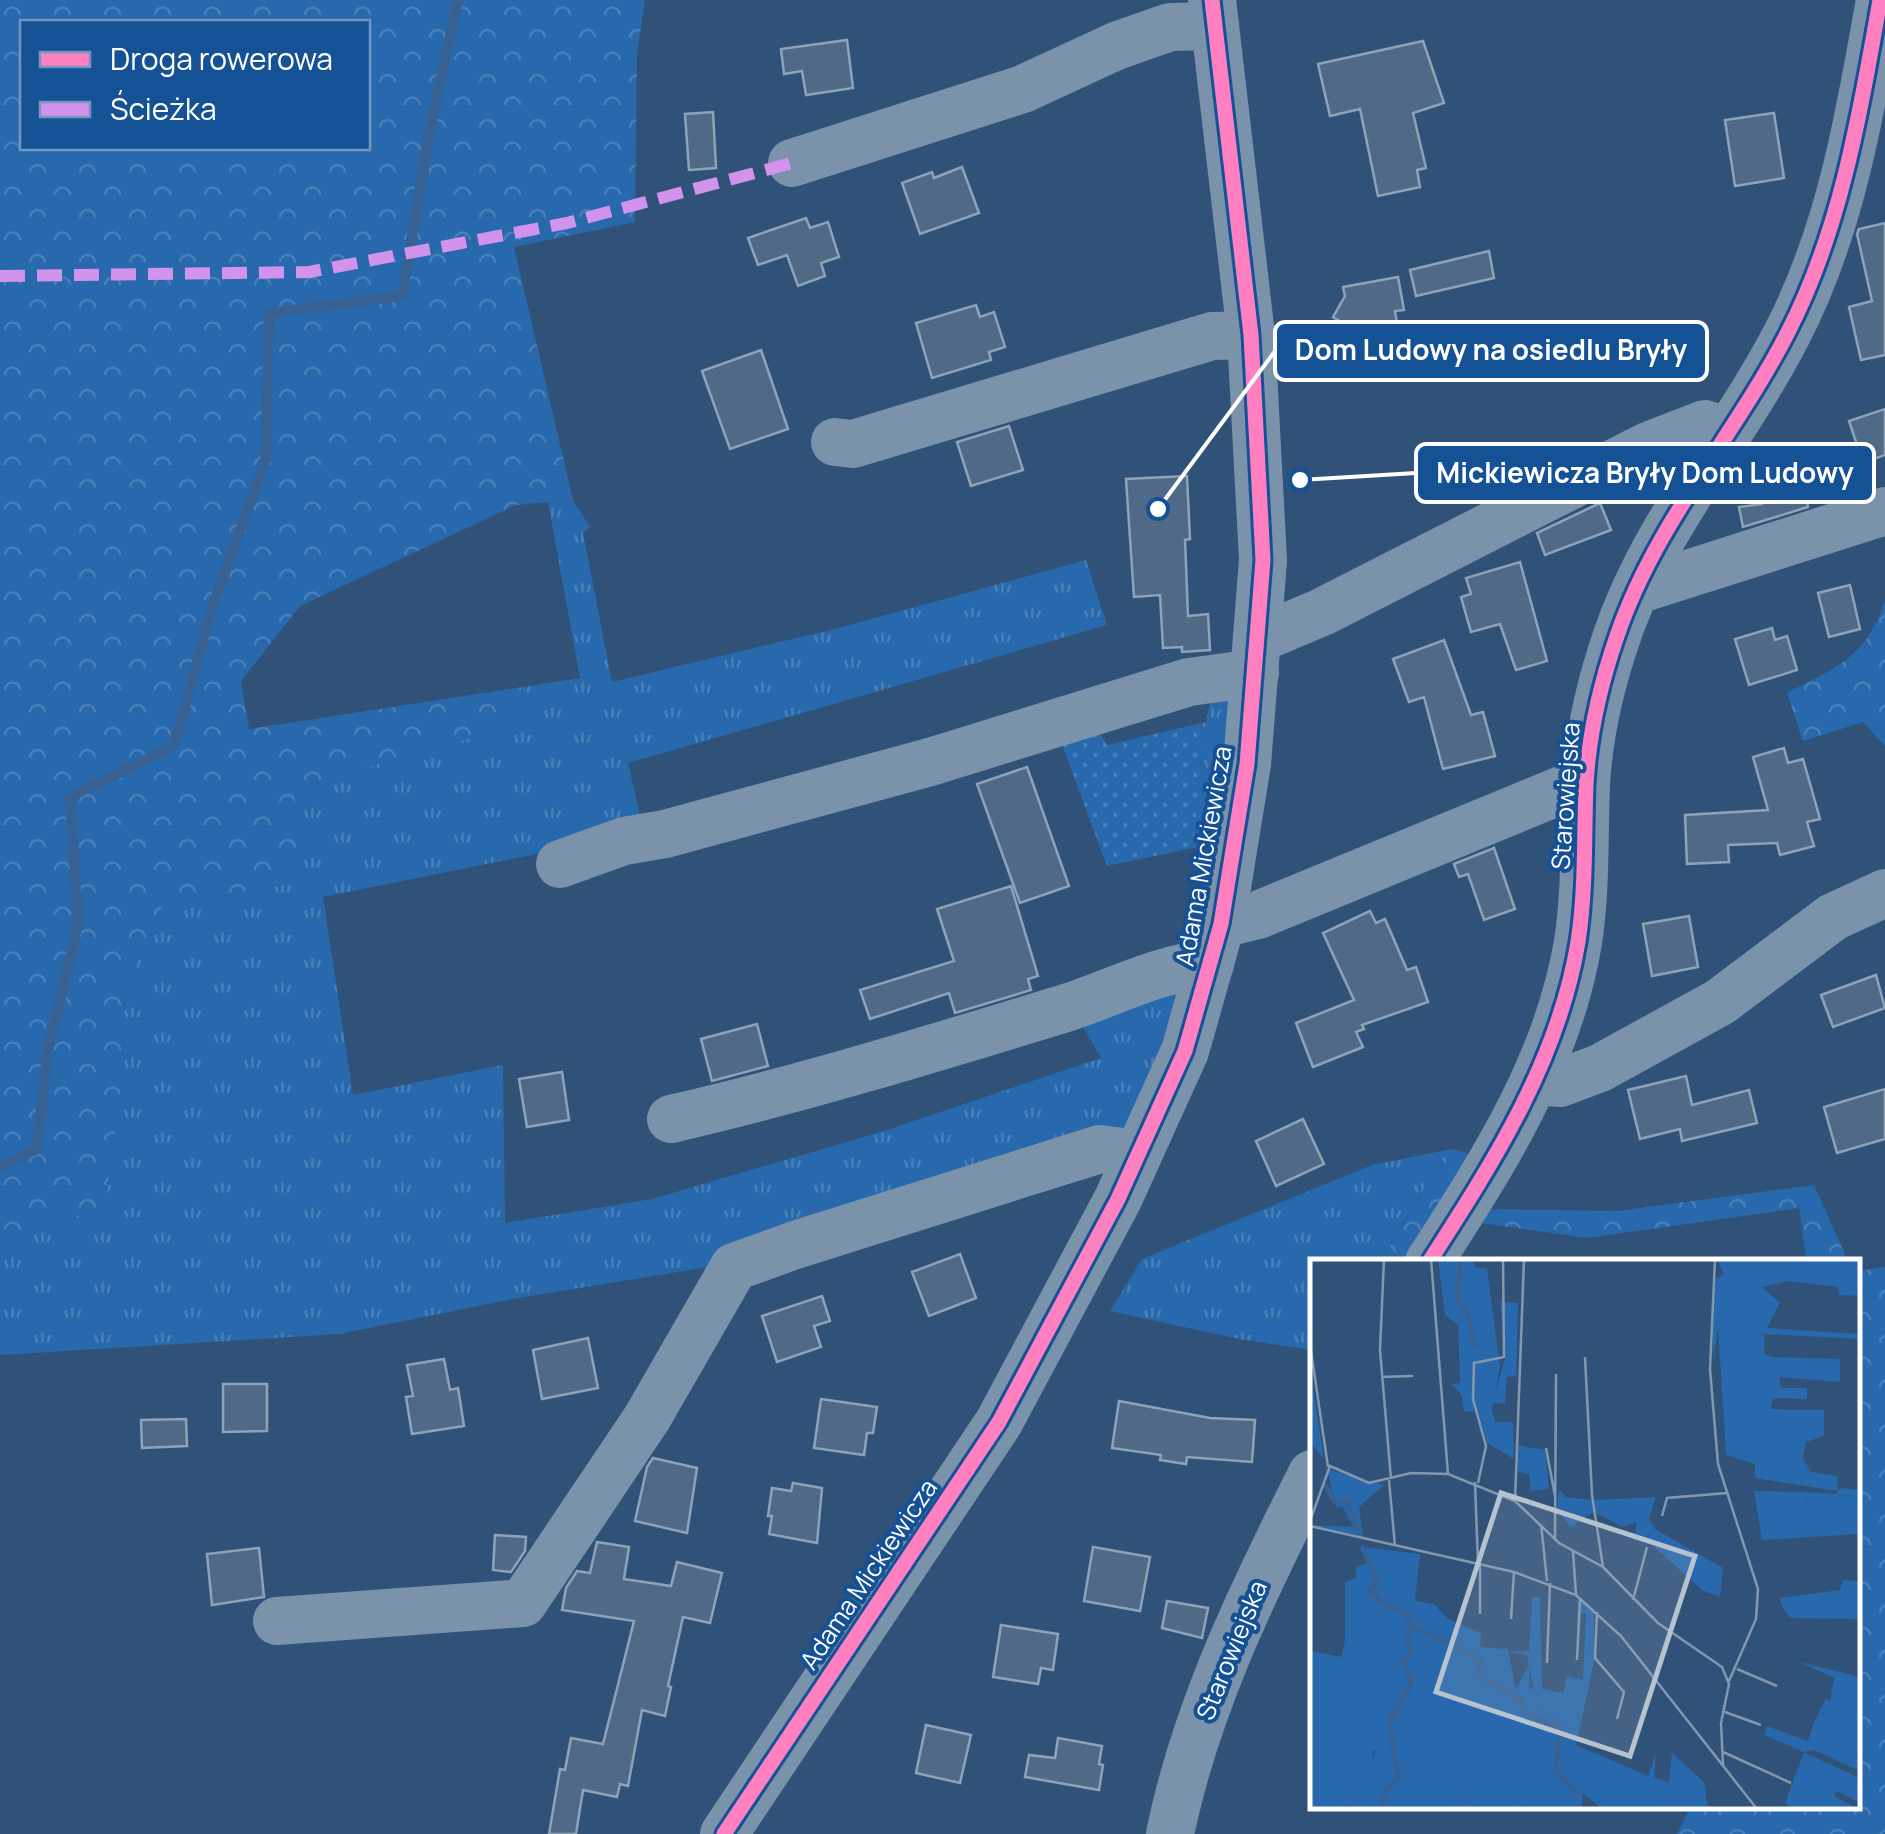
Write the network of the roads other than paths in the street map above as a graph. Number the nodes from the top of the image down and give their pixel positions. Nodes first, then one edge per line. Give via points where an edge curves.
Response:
1 (1880, 0) edge
2 (1216, 7) edge
3 (1869, 145) edge
4 (792, 163) dead end
5 (1251, 334) junction
6 (1728, 431) junction
7 (835, 442) dead end
8 (1885, 511) edge
9 (1636, 590) junction
10 (1257, 656) junction
11 (1586, 780) junction
12 (560, 864) dead end
13 (1885, 893) edge
14 (1215, 944) junction
15 (1536, 1081) junction
16 (670, 1119) dead end
17 (1138, 1154) junction
18 (1431, 1259) edge
19 (1310, 1478) edge
20 (276, 1621) dead end
21 (724, 1834) edge
22 (1170, 1834) edge

1 - 3 street, Starowiejska
2 - 4 street via 1023,89
2 - 5 street, Adama Mickiewicza
3 - 6 street, Starowiejska via 1788,333
5 - 7 street via 1212,336 854,444
5 - 10 street, Adama Mickiewicza via 1263,560
6 - 9 street, Starowiejska via 1674,514
6 - 10 street via 1706,424 1648,446 1322,612
8 - 9 street
9 - 11 street, Starowiejska via 1600,693
10 - 12 street via 930,762 624,841
10 - 14 street, Adama Mickiewicza via 1248,764
11 - 14 street via 1258,915
11 - 15 street, Starowiejska via 1578,944
13 - 15 street via 1833,918 1720,1002 1618,1058 1560,1083
14 - 16 street via 1072,1007
14 - 17 street, Adama Mickiewicza via 1185,1052
15 - 18 street, Starowiejska
17 - 20 street via 1100,1149 734,1267 647,1418 523,1603
17 - 21 street, Adama Mickiewicza via 999,1422
19 - 22 street, Starowiejska via 1206,1705

